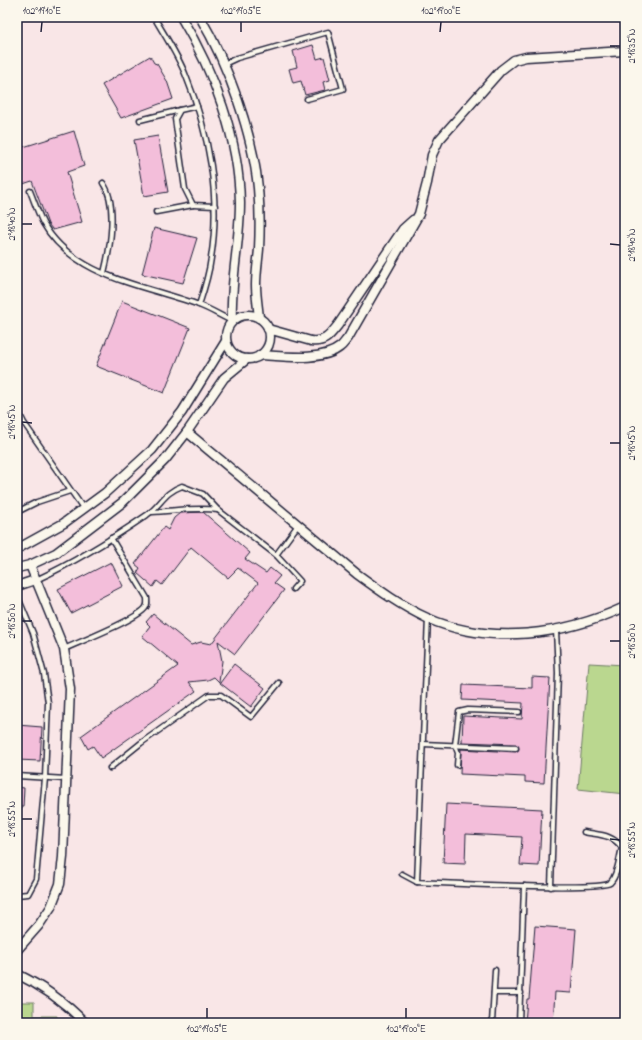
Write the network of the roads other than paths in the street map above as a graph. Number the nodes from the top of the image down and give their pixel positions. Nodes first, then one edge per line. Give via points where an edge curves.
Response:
1 (154, 17) edge
2 (181, 17) edge
3 (200, 17) edge
4 (625, 51) edge
5 (223, 64) junction
6 (307, 100) dead end
7 (197, 106) junction
8 (180, 110) junction
9 (140, 120) dead end
10 (103, 184) dead end
11 (30, 191) dead end
12 (193, 205) junction
13 (215, 206) junction
14 (156, 212) dead end
15 (419, 214) junction
16 (104, 273) junction
17 (199, 305) junction
18 (259, 318) junction
19 (232, 321) junction
20 (268, 329) junction
21 (226, 341) junction
22 (260, 355) junction
23 (247, 359) junction
24 (17, 409) edge
25 (187, 432) junction
26 (70, 491) junction
27 (83, 508) junction
28 (218, 510) junction
29 (17, 512) edge
30 (152, 512) junction
31 (298, 525) junction
32 (112, 538) junction
33 (17, 549) edge
34 (276, 556) junction
35 (30, 565) junction
36 (17, 568) edge
37 (35, 580) junction
38 (17, 586) edge
39 (293, 589) dead end
40 (17, 595) edge
41 (625, 607) edge
42 (428, 618) junction
43 (556, 630) junction
44 (64, 649) junction
45 (279, 683) dead end
46 (519, 712) dead end
47 (423, 744) junction
48 (456, 745) junction
49 (516, 748) dead end
50 (457, 765) dead end
51 (110, 768) dead end
52 (17, 776) edge
53 (45, 778) junction
54 (67, 779) junction
55 (584, 832) dead end
56 (402, 874) dead end
57 (417, 882) junction
58 (524, 886) junction
59 (551, 887) junction
60 (17, 895) edge
61 (17, 950) edge
62 (495, 970) dead end
63 (17, 974) edge
64 (494, 993) junction
65 (521, 993) junction
66 (85, 1023) edge
67 (492, 1023) edge
68 (518, 1023) edge

1 - 7 lane via 186,75
2 - 19 street via 197,43 215,85 232,143 240,203 232,277
3 - 5 street
4 - 15 street via 526,57 514,60 501,70 439,140 432,155
5 - 6 lane via 328,32 343,89
5 - 18 street via 248,136 255,168 259,207 256,284
7 - 8 lane
7 - 13 lane via 211,163
8 - 9 lane
8 - 12 lane via 175,119 185,189
10 - 16 lane via 108,190 111,220 109,251
11 - 16 lane via 43,223 57,241 75,257
12 - 13 lane
12 - 14 lane
13 - 17 lane via 212,258
15 - 20 street via 403,229 327,338 317,342
15 - 22 street via 348,338 340,347 328,354
16 - 17 lane
17 - 19 lane
18 - 19 street via 245,315
18 - 20 street
19 - 21 street via 226,334
20 - 22 street via 269,344
21 - 23 street via 233,354
21 - 27 street via 182,412 152,450 105,493
22 - 23 street
23 - 25 street via 224,378
24 - 26 lane
25 - 31 street
25 - 35 street via 149,478 123,502 56,553
26 - 27 lane
26 - 29 lane
27 - 33 street via 64,523
28 - 30 lane via 189,508
28 - 30 lane via 203,494 182,486 171,490
28 - 34 lane
30 - 32 lane
31 - 34 lane
31 - 42 street via 368,582 402,605
32 - 37 lane via 58,570
32 - 44 lane via 147,598 147,605 112,628
34 - 39 lane via 300,581
35 - 36 street
35 - 37 street
37 - 38 street
37 - 44 street
40 - 53 lane via 33,633 44,674 48,703
41 - 43 street via 603,617
42 - 43 street via 455,628 486,633 513,635
42 - 47 lane
43 - 59 lane via 558,673
44 - 54 street via 70,690
45 - 51 lane via 251,717 221,695 209,695 140,743
46 - 48 lane via 459,712
47 - 48 lane
47 - 57 lane
48 - 49 lane
48 - 50 lane
52 - 53 lane
53 - 54 lane
53 - 60 lane via 36,879 28,894
54 - 61 street via 60,884 51,907
55 - 59 lane via 611,837 622,848 613,878 609,884 600,886
56 - 57 lane
57 - 58 lane
58 - 59 lane
58 - 65 lane
62 - 64 lane
63 - 66 street via 48,992
64 - 65 lane
64 - 67 lane
65 - 68 lane

